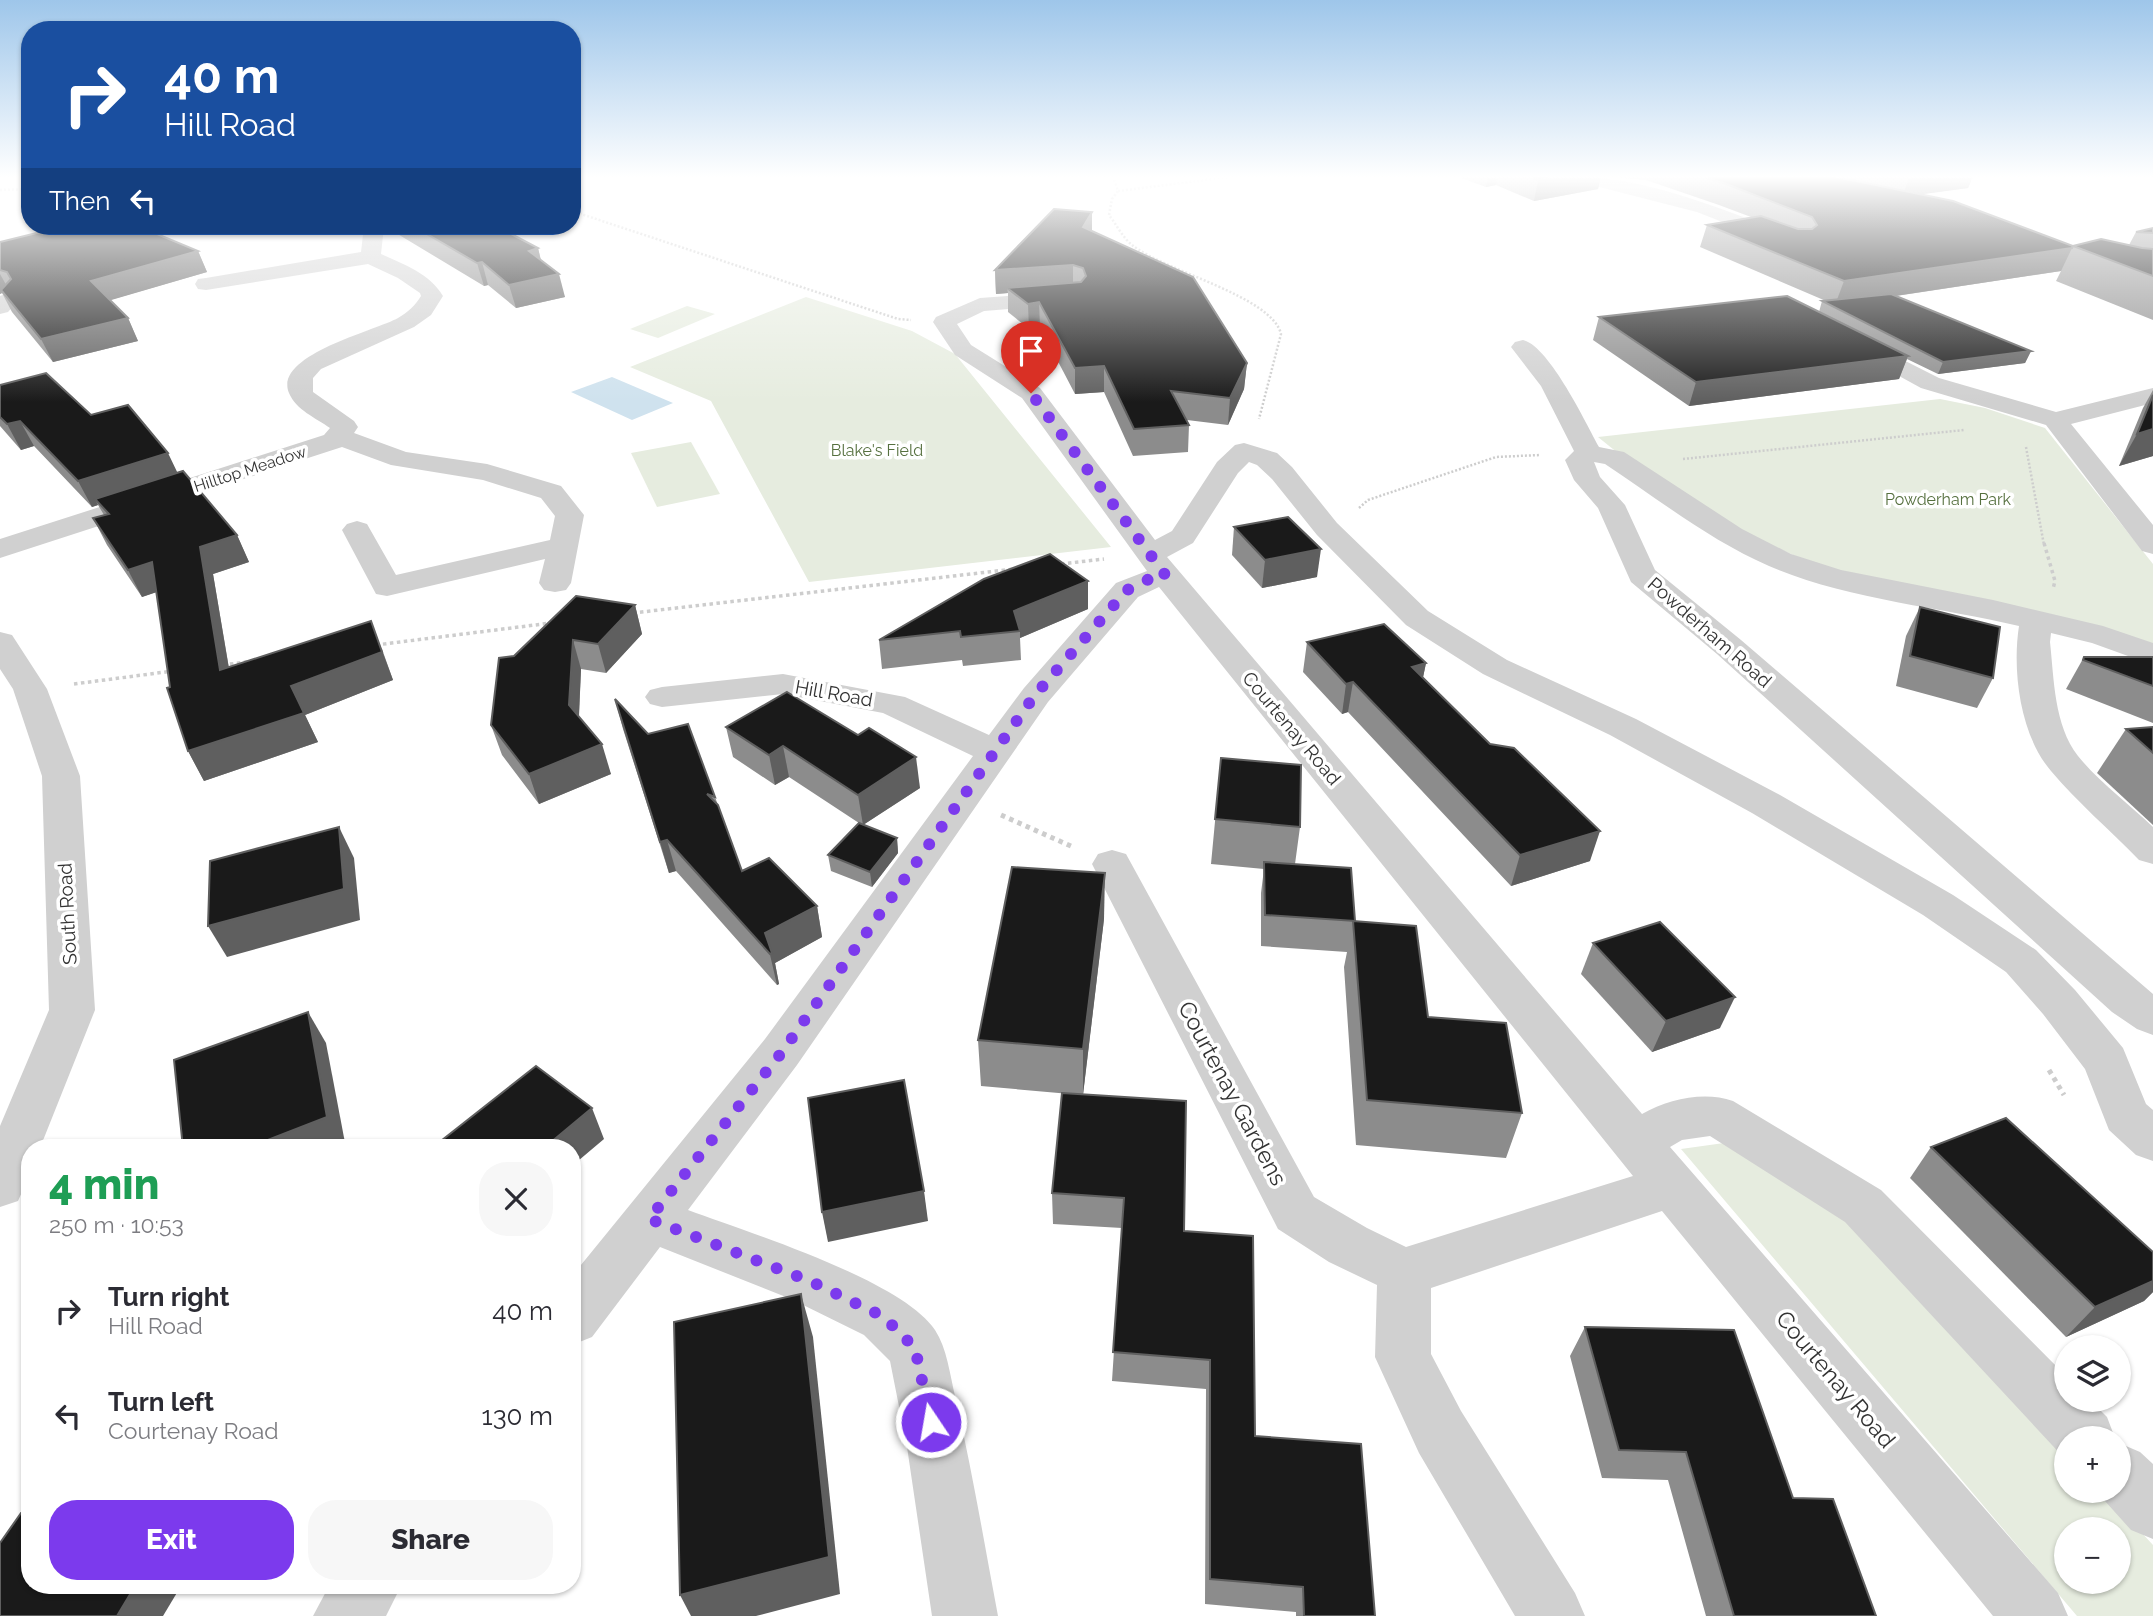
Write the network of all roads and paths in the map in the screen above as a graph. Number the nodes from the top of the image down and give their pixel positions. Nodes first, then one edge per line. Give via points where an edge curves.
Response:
1 (372, 251) edge
2 (694, 251) edge
3 (1143, 251) edge
4 (371, 257) junction
5 (206, 284) dead end
6 (1073, 298) edge
7 (944, 322) junction
8 (1835, 333) edge
9 (1523, 347) dead end
10 (2153, 395) edge
11 (2055, 420) junction
12 (1974, 429) dead end
13 (339, 437) junction
14 (2026, 446) dead end
15 (1244, 451) junction
16 (1589, 453) junction
17 (1726, 453) dead end
18 (1550, 454) dead end
19 (1327, 529) junction
20 (357, 530) dead end
21 (2153, 545) edge
22 (563, 546) junction
23 (0, 549) edge
24 (1055, 565) edge
25 (1158, 565) junction
26 (1015, 569) edge
27 (555, 583) dead end
28 (622, 614) edge
29 (554, 622) edge
30 (2042, 622) junction
31 (0, 642) edge
32 (367, 646) edge
33 (2153, 655) edge
34 (260, 660) edge
35 (219, 665) edge
36 (179, 670) edge
37 (30, 690) junction
38 (662, 697) dead end
39 (995, 752) junction
40 (962, 798) junction
41 (2153, 850) edge
42 (1112, 864) joint
43 (2153, 1017) edge
44 (2153, 1140) edge
45 (1637, 1142) junction
46 (0, 1185) edge
47 (1672, 1186) junction
48 (649, 1219) junction
49 (1404, 1272) junction
50 (581, 1307) edge
51 (2074, 1426) edge
52 (2131, 1485) edge
53 (2153, 1508) edge
54 (363, 1594) edge
55 (956, 1614) edge
56 (346, 1616) edge
57 (1552, 1616) edge
58 (2035, 1616) edge

1 - 4 street
2 - 7 path via 898,319
3 - 15 path via 1261,307 1279,325 1281,334 1262,414
4 - 5 street
4 - 13 street via 419,281 432,296 418,317 334,352 303,374 300,390 345,427
6 - 7 street via 979,304
7 - 25 street, Courtenay Road via 963,350 1031,393
8 - 11 street via 1930,383
9 - 16 street via 1552,384
10 - 11 street
11 - 21 street
12 - 17 path
13 - 22 street via 401,458 487,472 551,492 570,515
13 - 23 street, Hilltop Meadow
14 - 30 path via 2055,581
15 - 19 street via 1267,459
15 - 25 street
16 - 30 street via 1614,458 1732,536 1780,560 1834,578
16 - 43 street, Powderham Road via 1579,460 1588,480 1611,505 1642,575 2127,1000
18 - 19 path via 1496,457 1429,478 1368,500 1342,524
19 - 44 street via 1417,618 1495,667 1623,727 1766,804 1938,905 2021,961 2106,1061 2126,1116
20 - 22 street via 387,587
22 - 27 street
24 - 25 path
25 - 39 street via 1147,580 1127,590 1035,695
25 - 45 street, Courtenay Road
26 - 28 path
29 - 32 path
30 - 33 street via 2103,636
30 - 41 street via 2033,642 2038,696 2052,741 2063,762
31 - 37 street, South Road
34 - 35 path
36 - 37 path
37 - 46 street, South Road via 61,776 72,1010
38 - 39 street, Hill Road via 783,684 893,704
39 - 40 street
40 - 42 path
40 - 48 street via 782,1052
42 - 49 street, Courtenay Gardens via 1296,1213
45 - 47 street, Courtenay Road
45 - 51 street via 1672,1121 1716,1115 1863,1206
47 - 49 street
47 - 58 street, Courtenay Road
48 - 50 street
48 - 55 street via 810,1281 884,1317 915,1348 936,1447
49 - 57 street via 1403,1357 1440,1432
52 - 53 street
54 - 56 street

